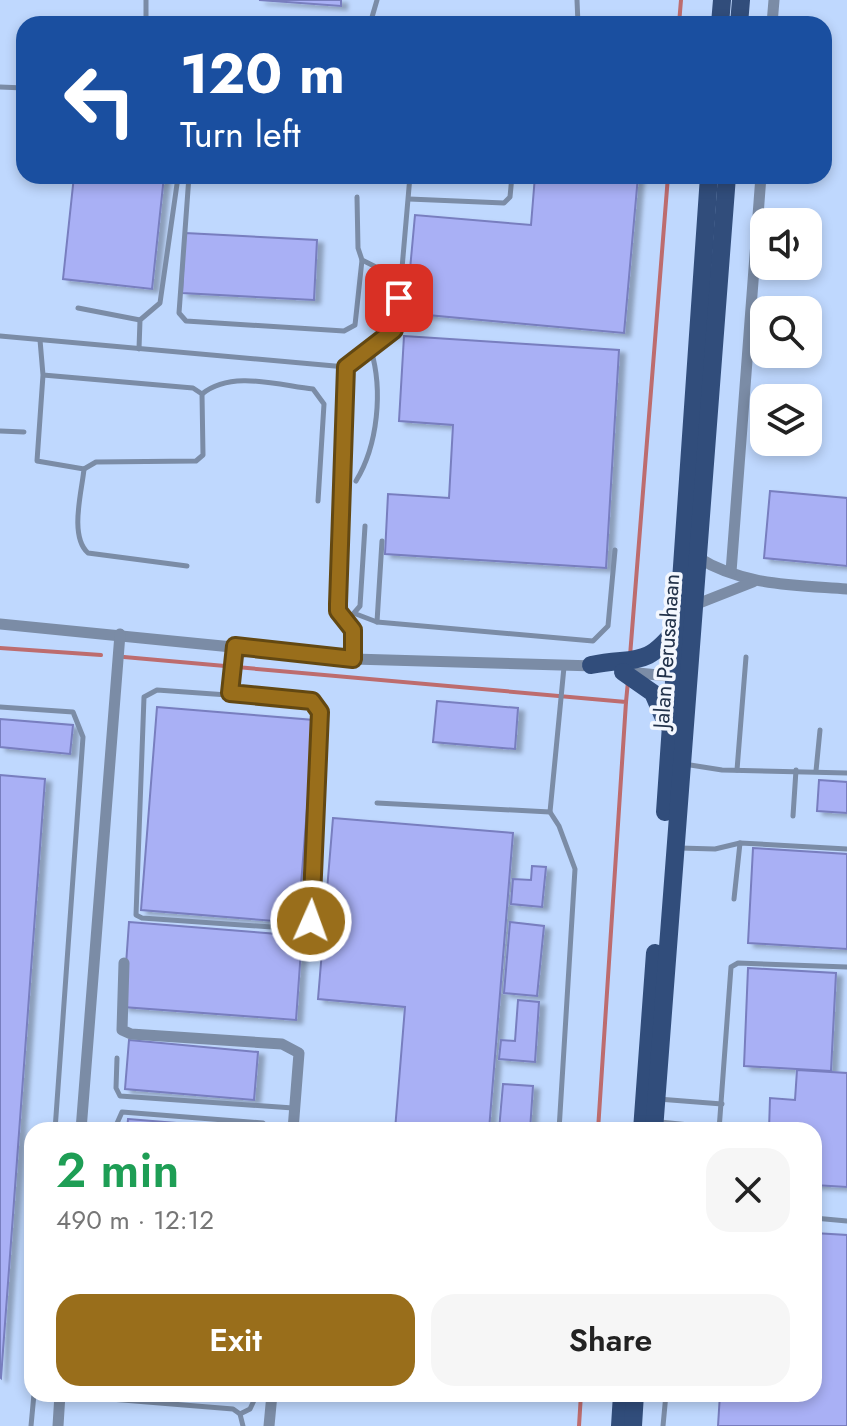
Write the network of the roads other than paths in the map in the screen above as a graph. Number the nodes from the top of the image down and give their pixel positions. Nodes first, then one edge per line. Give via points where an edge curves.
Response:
1 (177, 184) dead end
2 (188, 184) edge
3 (410, 184) edge
4 (511, 184) edge
5 (708, 184) edge
6 (726, 184) edge
7 (760, 184) edge
8 (357, 197) dead end
9 (409, 199) junction
10 (362, 260) junction
11 (402, 269) junction
12 (78, 308) dead end
13 (140, 320) junction
14 (0, 336) edge
15 (40, 340) junction
16 (139, 349) junction
17 (371, 350) junction
18 (346, 367) junction
19 (43, 375) junction
20 (202, 394) junction
21 (0, 431) edge
22 (24, 432) dead end
23 (84, 469) junction
24 (356, 481) dead end
25 (318, 501) dead end
26 (365, 526) dead end
27 (382, 541) dead end
28 (615, 550) dead end
29 (697, 557) junction
30 (187, 566) dead end
31 (731, 572) junction
32 (753, 582) junction
33 (847, 589) edge
34 (692, 606) junction
35 (356, 614) junction
36 (348, 620) junction
37 (377, 622) junction
38 (0, 624) edge
39 (677, 628) junction
40 (120, 634) junction
41 (234, 651) junction
42 (746, 657) dead end
43 (353, 659) junction
44 (564, 663) junction
45 (591, 665) joint
46 (644, 673) junction
47 (680, 677) junction
48 (230, 693) junction
49 (0, 707) edge
50 (820, 730) dead end
51 (669, 733) junction
52 (681, 764) junction
53 (737, 770) junction
54 (796, 770) junction
55 (816, 771) junction
56 (847, 773) edge
57 (377, 803) dead end
58 (550, 812) junction
59 (793, 816) dead end
60 (740, 843) junction
61 (674, 848) junction
62 (847, 849) edge
63 (734, 899) dead end
64 (124, 963) dead end
65 (847, 967) edge
66 (117, 1058) dead end
67 (657, 1099) junction
68 (722, 1104) junction
69 (294, 1108) junction
70 (56, 1122) edge
71 (82, 1122) edge
72 (118, 1122) edge
73 (251, 1122) edge
74 (293, 1122) edge
75 (559, 1122) edge
76 (650, 1122) edge
77 (651, 1122) edge
78 (720, 1122) edge
79 (822, 1219) edge
80 (847, 1221) edge
81 (33, 1402) edge
82 (60, 1402) edge
83 (147, 1402) edge
84 (253, 1402) edge
85 (271, 1402) edge
86 (622, 1402) edge
87 (632, 1402) edge
88 (665, 1402) edge
89 (240, 1414) junction
90 (623, 1424) edge
91 (31, 1426) edge
92 (58, 1426) edge
93 (243, 1426) edge
94 (269, 1426) edge
95 (663, 1426) edge

1 - 13 lane via 160,303
2 - 10 lane via 179,313 186,321 344,331 355,325
3 - 9 lane
4 - 9 lane via 504,203
5 - 39 main road, Jalan Perusahaan
6 - 29 main road, Jalan Perusahaan
7 - 31 street
8 - 10 lane
9 - 11 lane
10 - 11 lane
11 - 17 lane via 397,326
12 - 13 lane
13 - 16 lane
14 - 15 lane
15 - 16 lane
15 - 19 lane
16 - 18 lane
17 - 18 lane
17 - 24 lane via 378,373 373,439
18 - 36 lane via 338,611
19 - 20 lane via 193,388
19 - 23 lane via 37,461
20 - 23 lane via 204,445 196,461 96,462
20 - 25 lane via 231,380 313,389 324,404
21 - 22 lane
23 - 30 lane via 78,534 82,548
26 - 35 lane
27 - 37 lane
28 - 37 lane via 608,626 593,641
29 - 31 street
29 - 34 main road, Jalan Perusahaan
31 - 32 street
32 - 33 street
32 - 34 street
34 - 47 main road, Jalan Perusahaan
35 - 36 lane
35 - 37 lane
36 - 43 lane
38 - 40 street
39 - 46 main road
39 - 47 main road, Jalan Perusahaan
40 - 41 street
40 - 71 street
41 - 43 street
41 - 48 lane
42 - 53 lane
43 - 44 street
44 - 45 street
44 - 58 lane
45 - 46 main road
46 - 47 street
46 - 51 main road
47 - 51 main road, Jalan Perusahaan
47 - 52 main road, Jalan Perusahaan
48 - 48 lane via 312,701 320,712 311,921 300,929 136,915 144,697 157,690
49 - 70 lane via 73,712 83,737
50 - 55 lane
51 - 76 main road, Jalan Perusahaan
52 - 53 lane
52 - 61 main road, Jalan Perusahaan
53 - 54 lane
54 - 55 lane
54 - 59 lane
55 - 56 lane
57 - 58 lane
58 - 75 lane via 575,869
60 - 61 lane via 715,849
60 - 62 lane
60 - 63 lane
61 - 67 main road, Jalan Perusahaan
64 - 69 street via 122,1030 293,1047 299,1053
65 - 68 lane via 731,967
66 - 69 lane via 120,1096
67 - 68 lane
67 - 77 main road, Jalan Perusahaan
68 - 78 lane
69 - 74 street
72 - 73 lane via 122,1112 131,1112
79 - 80 lane
81 - 91 lane
82 - 92 street
83 - 89 lane via 233,1409
84 - 89 lane
85 - 94 street
86 - 90 main road
87 - 90 main road
88 - 95 lane
89 - 93 lane

